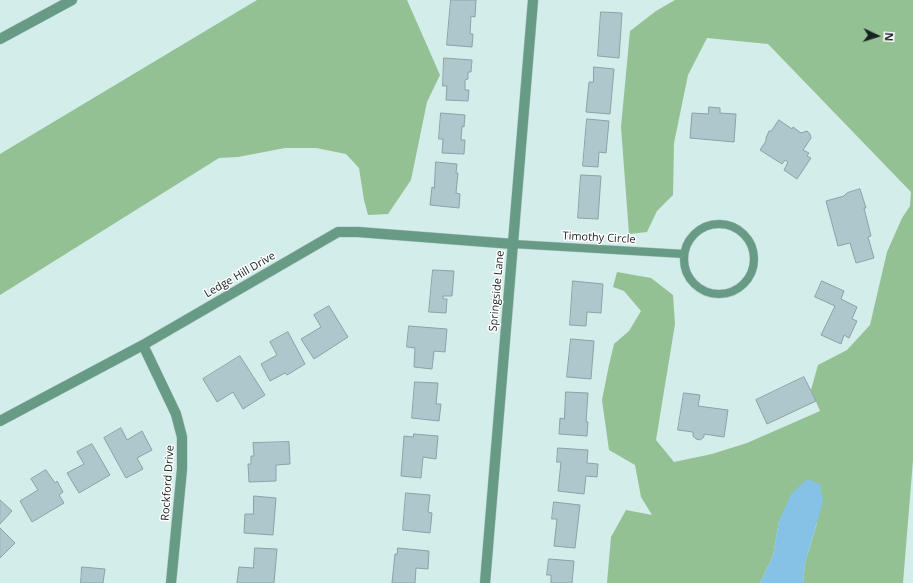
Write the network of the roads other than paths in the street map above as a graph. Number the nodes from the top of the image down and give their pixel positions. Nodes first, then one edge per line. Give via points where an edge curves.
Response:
1 (72, 0) edge
2 (533, 0) edge
3 (0, 39) edge
4 (513, 244) junction
5 (684, 254) junction
6 (143, 345) junction
7 (0, 421) edge
8 (172, 583) edge
9 (485, 583) edge

1 - 3 street
2 - 4 street, Springside Lane
4 - 5 lane, Timothy Circle
4 - 6 street, Ledge Hill Drive via 338,232
4 - 9 street, Springside Lane
5 - 5 lane via 695,233 712,224 720,224 739,230 747,239 752,250 753,262 745,282 726,293 715,293 695,284 684,265
6 - 7 street, Ledge Hill Drive
6 - 8 street, Rockford Drive via 176,414 182,437 182,469

